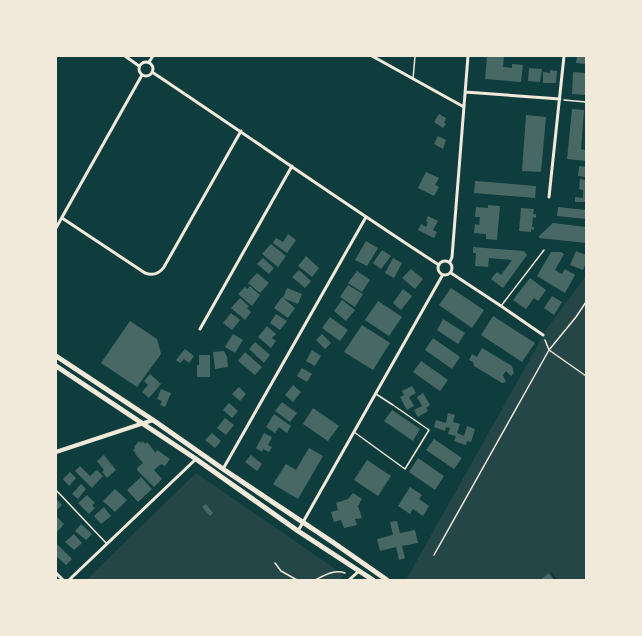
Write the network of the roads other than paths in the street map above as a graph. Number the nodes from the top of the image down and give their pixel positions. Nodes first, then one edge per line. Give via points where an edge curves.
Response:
1 (125, 56) edge
2 (153, 56) edge
3 (372, 56) edge
4 (415, 56) edge
5 (468, 56) edge
6 (564, 56) edge
7 (149, 62) junction
8 (139, 66) junction
9 (152, 72) junction
10 (142, 74) junction
11 (413, 79) junction
12 (465, 92) junction
13 (560, 99) junction
14 (464, 108) junction
15 (241, 131) junction
16 (292, 166) junction
17 (549, 197) dead end
18 (62, 218) junction
19 (366, 218) junction
20 (56, 228) edge
21 (544, 250) dead end
22 (450, 262) junction
23 (439, 265) junction
24 (451, 274) junction
25 (442, 276) junction
26 (501, 306) junction
27 (200, 329) dead end
28 (543, 335) road end
29 (56, 356) edge
30 (56, 366) edge
31 (376, 393) junction
32 (153, 420) junction
33 (142, 424) junction
34 (354, 432) junction
35 (56, 452) edge
36 (196, 459) junction
37 (223, 469) junction
38 (56, 490) edge
39 (303, 522) junction
40 (298, 531) junction
41 (107, 544) junction
42 (359, 571) junction
43 (56, 573) edge
44 (63, 580) edge
45 (69, 580) edge
46 (349, 580) edge
47 (373, 580) edge
48 (387, 580) edge

1 - 8 street
2 - 7 street
3 - 11 street
4 - 11 lane
5 - 12 street
6 - 13 street
7 - 8 street
7 - 9 street via 153,68
8 - 10 street
9 - 10 street via 148,75
9 - 15 street
10 - 18 street
11 - 14 street
12 - 13 street
12 - 14 street
13 - 17 street
14 - 22 street
15 - 16 street
15 - 18 street via 164,267 157,273 145,273
16 - 19 street
16 - 27 street
18 - 20 street
19 - 23 street
19 - 37 street
21 - 26 lane
22 - 23 street via 444,261
22 - 24 street via 453,267
23 - 25 street via 438,271
24 - 25 street
24 - 26 street
25 - 31 street
26 - 28 street
29 - 32 highway
30 - 33 highway
31 - 34 street
31 - 34 lane via 429,430 405,469
32 - 33 main road
32 - 37 highway
33 - 35 main road
33 - 36 highway
34 - 39 street
36 - 40 highway
36 - 41 street
37 - 39 highway
38 - 41 lane
39 - 40 street
39 - 48 highway
40 - 42 highway
41 - 45 street
42 - 46 street
42 - 47 highway
43 - 44 street

